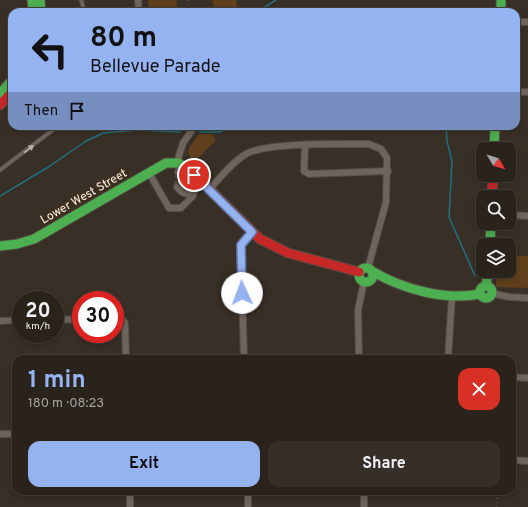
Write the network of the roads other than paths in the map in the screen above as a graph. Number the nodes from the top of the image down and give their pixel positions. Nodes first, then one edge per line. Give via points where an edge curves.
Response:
1 (8, 85) edge
2 (0, 94) edge
3 (8, 96) edge
4 (0, 105) edge
5 (53, 130) edge
6 (192, 130) edge
7 (495, 130) edge
8 (494, 142) edge
9 (305, 146) junction
10 (179, 166) junction
11 (0, 170) edge
12 (388, 171) junction
13 (149, 173) junction
14 (202, 183) junction
15 (177, 187) dead end
16 (194, 190) junction
17 (209, 190) junction
18 (516, 215) edge
19 (528, 216) edge
20 (252, 232) junction
21 (0, 246) edge
22 (370, 269) junction
23 (359, 272) junction
24 (487, 278) edge
25 (367, 281) junction
26 (393, 281) junction
27 (486, 291) junction
28 (452, 295) junction
29 (528, 298) edge
30 (0, 320) edge
31 (12, 320) edge
32 (124, 323) edge
33 (126, 355) edge
34 (244, 355) edge
35 (359, 355) edge
36 (448, 355) edge
37 (516, 377) edge
38 (528, 378) edge
39 (0, 434) edge
40 (12, 434) edge
41 (516, 460) edge
42 (528, 461) edge
43 (130, 495) edge
44 (248, 495) edge
45 (364, 495) edge
46 (130, 507) edge
47 (248, 507) edge
48 (364, 507) edge

1 - 2 main road
3 - 4 main road
11 -> 5 lane
6 - 10 street via 182,143
7 - 8 main road
9 - 12 street via 374,144 386,154
9 - 12 street via 304,171 309,174
9 - 17 street via 268,147 248,153
10 - 13 main road, Lower West Street via 166,163
10 - 14 main road
12 - 22 street via 386,202
13 - 16 street via 170,208 181,208 193,196
13 - 21 main road, Lower West Street via 34,240
14 - 16 street
14 - 17 main road
15 - 16 street via 186,195
17 - 20 main road
18 - 19 street
20 - 23 main road via 260,239 288,253
20 - 34 street via 241,245 240,253
22 - 23 main road via 363,268
22 - 25 main road via 373,276
22 - 26 main road
23 - 25 main road via 359,278
24 - 27 main road
25 - 26 main road
25 - 35 street via 358,310
26 - 28 main road via 428,293
27 - 28 main road via 476,296
27 - 29 street via 509,297
28 - 36 street
30 - 31 street
32 - 33 street
37 - 38 street
39 - 40 street
41 - 42 street
43 - 46 street
44 - 47 street
45 - 48 street

